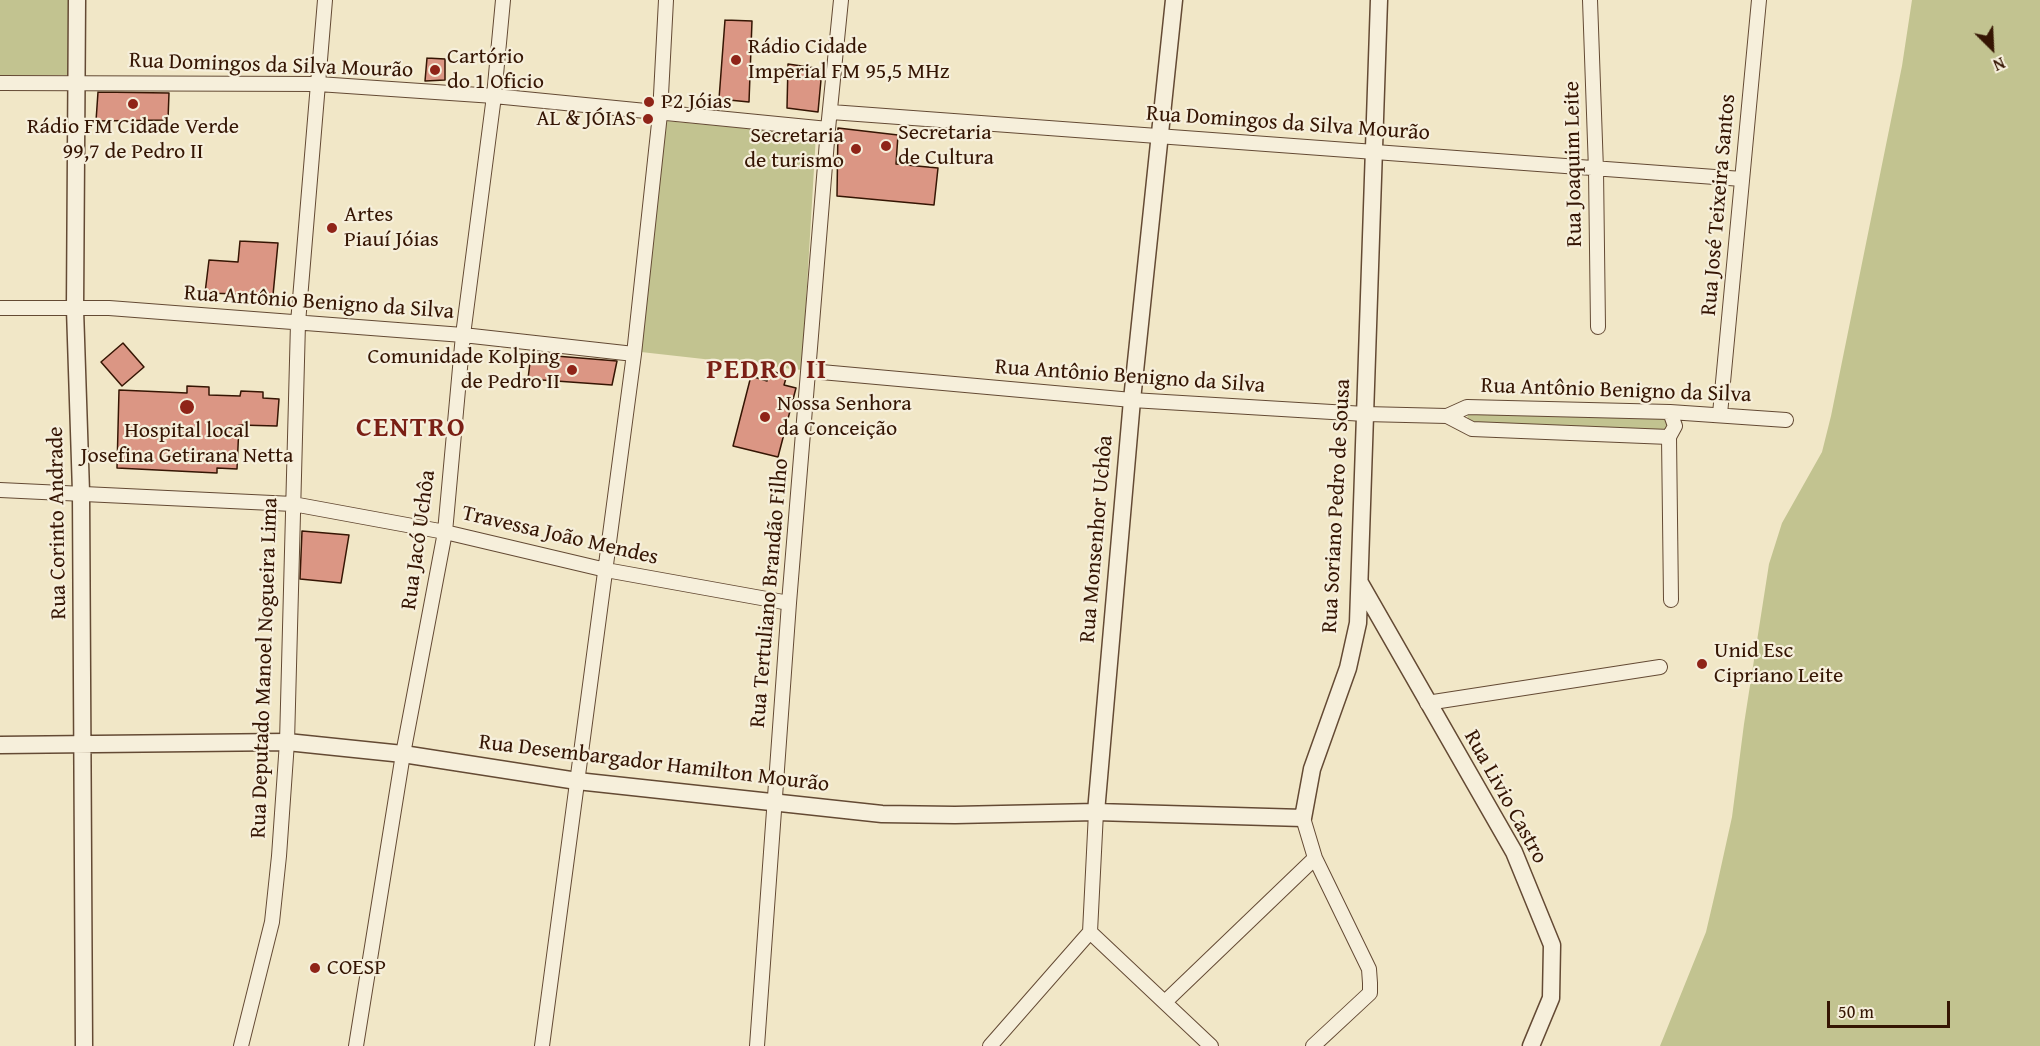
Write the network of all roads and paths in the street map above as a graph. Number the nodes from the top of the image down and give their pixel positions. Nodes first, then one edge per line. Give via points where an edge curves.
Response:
1 (77, 0) edge
2 (325, 0) edge
3 (503, 0) edge
4 (666, 0) edge
5 (841, 0) edge
6 (1174, 0) edge
7 (1379, 0) edge
8 (1590, 0) edge
9 (1759, 0) edge
10 (0, 83) edge
11 (77, 83) junction
12 (318, 84) junction
13 (494, 96) junction
14 (831, 112) junction
15 (660, 114) junction
16 (828, 129) junction
17 (1159, 135) junction
18 (1373, 150) junction
19 (1596, 170) junction
20 (1742, 179) junction
21 (0, 309) edge
22 (75, 309) junction
23 (298, 323) junction
24 (1598, 327) dead end
25 (463, 335) junction
26 (634, 354) junction
27 (810, 371) junction
28 (1132, 400) junction
29 (1670, 412) junction
30 (1365, 414) junction
31 (1720, 414) junction
32 (1447, 416) junction
33 (1786, 420) dead end
34 (1669, 437) junction
35 (0, 490) edge
36 (81, 492) junction
37 (293, 504) junction
38 (445, 532) junction
39 (606, 570) junction
40 (1360, 582) junction
41 (1671, 600) dead end
42 (789, 603) junction
43 (1660, 667) dead end
44 (1427, 703) junction
45 (287, 742) junction
46 (83, 743) junction
47 (0, 745) edge
48 (404, 754) junction
49 (577, 781) junction
50 (774, 802) junction
51 (1096, 812) junction
52 (1303, 818) junction
53 (1315, 858) junction
54 (1090, 932) junction
55 (1166, 1001) junction
56 (84, 1046) edge
57 (241, 1046) edge
58 (356, 1046) edge
59 (542, 1046) edge
60 (757, 1046) edge
61 (990, 1046) edge
62 (1211, 1046) edge
63 (1312, 1046) edge
64 (1531, 1046) edge

1 - 11 street, Rua Corinto Andrade
2 - 12 street, Rua Deputado Manoel Nogueira Lima
3 - 13 street, Rua Jacó Uchôa
4 - 15 street
5 - 14 street, Rua Tertuliano Brandão Filho
6 - 17 street, Rua Monsenhor Uchôa
7 - 18 street, Rua Soriano Pedro de Sousa
8 - 19 street, Rua Joaquim Leite
9 - 20 street, Rua José Teixeira Santos
10 - 11 street, Rua Domingos da Silva Mourão
11 - 12 street, Rua Domingos da Silva Mourão
11 - 22 street, Rua Corinto Andrade
12 - 13 street, Rua Domingos da Silva Mourão
12 - 23 street, Rua Deputado Manoel Nogueira Lima
13 - 15 street, Rua Domingos da Silva Mourão
13 - 25 street, Rua Jacó Uchôa
14 - 16 street, Rua Tertuliano Brandão Filho
14 - 17 street, Rua Domingos da Silva Mourão
15 - 16 street, Rua Domingos da Silva Mourão
15 - 26 street
16 - 27 street, Rua Tertuliano Brandão Filho
17 - 18 street, Rua Domingos da Silva Mourão
17 - 28 street, Rua Monsenhor Uchôa
18 - 19 street, Rua Domingos da Silva Mourão
18 - 30 street, Rua Soriano Pedro de Sousa
19 - 20 street, Rua Domingos da Silva Mourão
19 - 24 street, Rua Joaquim Leite
20 - 31 street, Rua José Teixeira Santos
21 - 22 street, Rua Antônio Benigno da Silva
22 - 23 street, Rua Antônio Benigno da Silva via 109,308
22 - 36 street, Rua Corinto Andrade
23 - 25 street, Rua Antônio Benigno da Silva
23 - 37 street, Rua Deputado Manoel Nogueira Lima
25 - 26 street, Rua Antônio Benigno da Silva
25 - 38 street, Rua Jacó Uchôa
26 - 39 street
27 - 28 street, Rua Antônio Benigno da Silva
27 - 42 street, Rua Tertuliano Brandão Filho
28 - 30 street, Rua Antônio Benigno da Silva
28 - 51 street, Rua Monsenhor Uchôa
29 - 31 street, Rua Antônio Benigno da Silva
29 - 32 street, Rua Antônio Benigno da Silva via 1467,406
29 - 34 street via 1675,426
30 - 32 street, Rua Antônio Benigno da Silva
30 - 40 street, Rua Soriano Pedro de Sousa
31 - 33 street, Rua Antônio Benigno da Silva
32 - 34 street, Rua Antônio Benigno da Silva via 1472,429
34 - 41 street
35 - 36 street, Travessa João Mendes
36 - 37 street, Travessa João Mendes
36 - 46 street, Rua Corinto Andrade
37 - 38 street, Travessa João Mendes
37 - 45 street, Rua Deputado Manoel Nogueira Lima
38 - 39 street, Travessa João Mendes
38 - 48 street, Rua Jacó Uchôa
39 - 42 street, Travessa João Mendes
39 - 49 street
40 - 44 street, Rua Livio Castro
40 - 52 street, Rua Soriano Pedro de Sousa via 1358,623 1350,657 1312,769
42 - 50 street, Rua Tertuliano Brandão Filho
43 - 44 street
44 - 64 street, Rua Livio Castro via 1514,852 1552,945 1551,998
45 - 46 street, Rua Desembargador Hamilton Mourão
45 - 48 street, Rua Desembargador Hamilton Mourão
45 - 57 street, Rua Deputado Manoel Nogueira Lima via 272,922
46 - 47 street, Rua Desembargador Hamilton Mourão
46 - 56 street, Rua Corinto Andrade
48 - 49 street, Rua Desembargador Hamilton Mourão
48 - 58 street, Rua Jacó Uchôa
49 - 50 street, Rua Desembargador Hamilton Mourão
49 - 59 street
50 - 51 street, Rua Desembargador Hamilton Mourão via 882,814
50 - 60 street, Rua Tertuliano Brandão Filho
51 - 52 street, Rua Desembargador Hamilton Mourão
51 - 54 street, Rua Monsenhor Uchôa
52 - 53 street, Rua Soriano Pedro de Sousa
53 - 55 street
53 - 63 street, Rua Soriano Pedro de Sousa via 1369,969 1370,993
54 - 55 street
54 - 61 street
55 - 62 street

